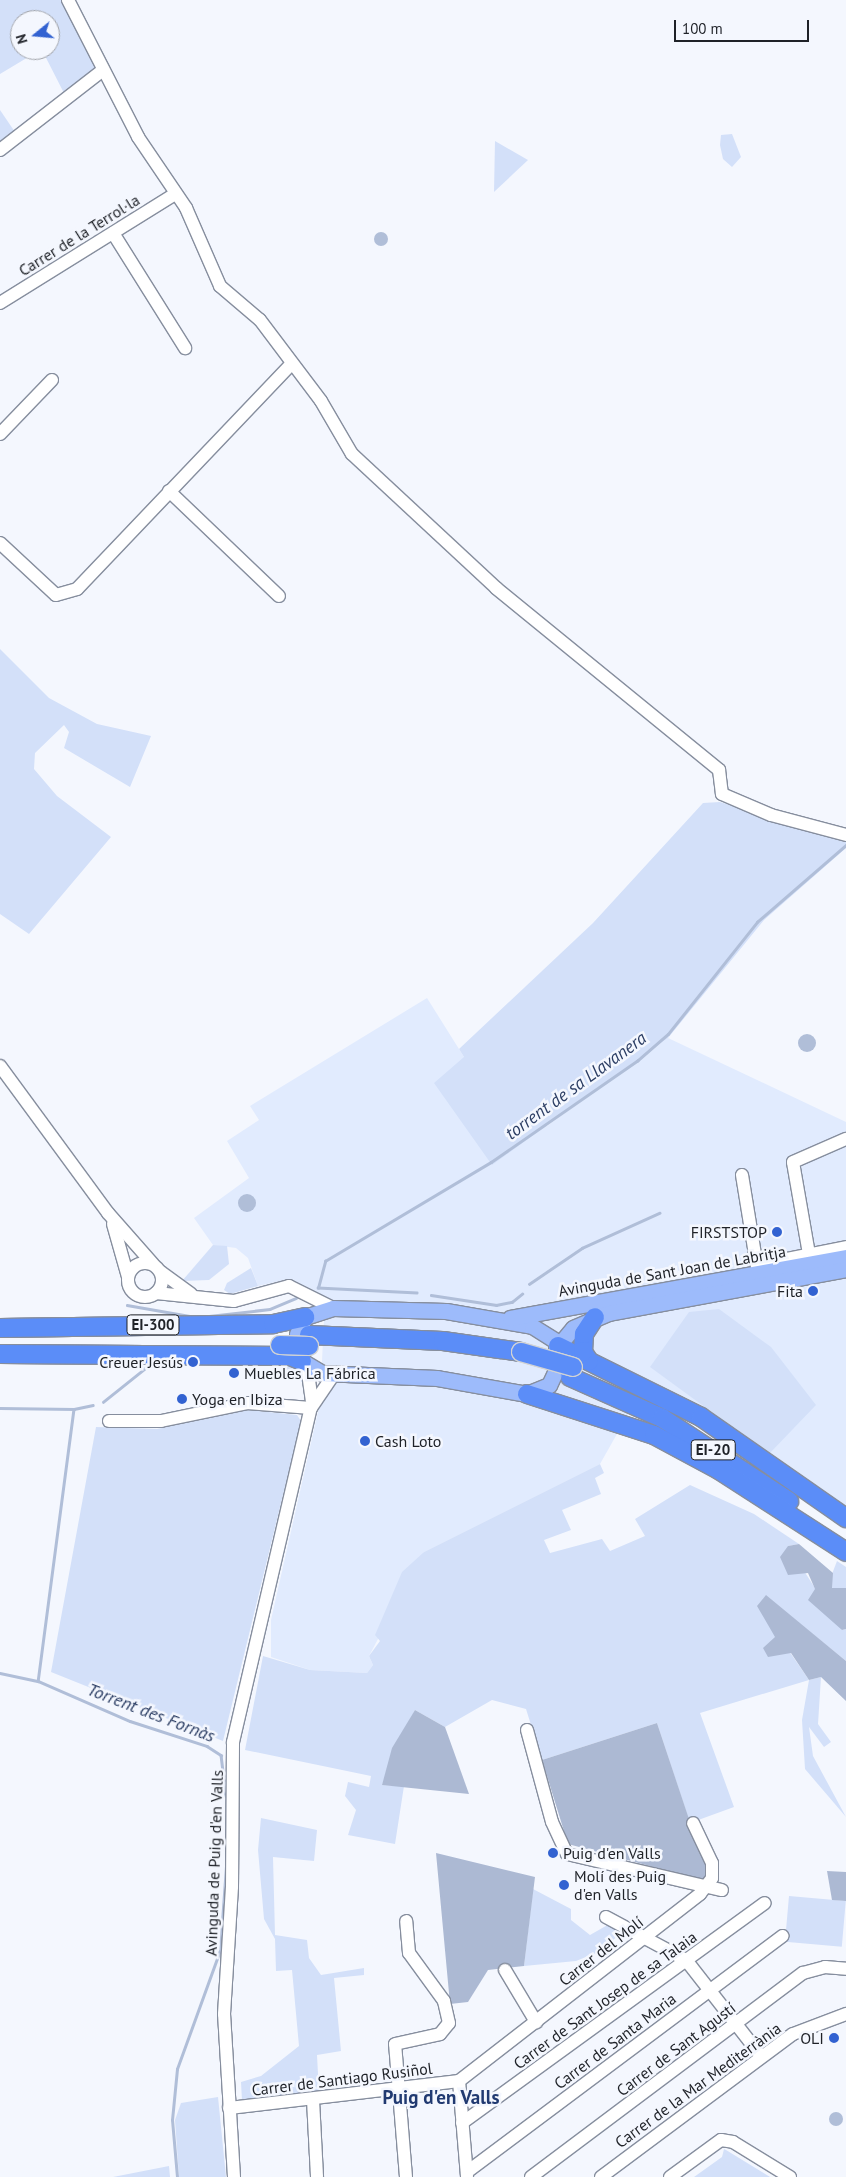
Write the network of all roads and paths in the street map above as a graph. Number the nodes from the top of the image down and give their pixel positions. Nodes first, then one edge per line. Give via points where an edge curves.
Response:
1 (68, 0) edge
2 (103, 70) junction
3 (0, 150) edge
4 (175, 194) junction
5 (114, 233) junction
6 (0, 303) edge
7 (185, 348) dead end
8 (291, 364) junction
9 (52, 380) dead end
10 (0, 434) edge
11 (169, 491) junction
12 (0, 543) edge
13 (279, 596) dead end
14 (846, 835) edge
15 (0, 1066) edge
16 (846, 1139) edge
17 (742, 1175) dead end
18 (108, 1212) junction
19 (846, 1247) edge
20 (809, 1254) junction
21 (846, 1257) edge
22 (157, 1268) junction
23 (757, 1269) junction
24 (843, 1271) edge
25 (128, 1277) junction
26 (305, 1292) junction
27 (156, 1293) junction
28 (193, 1295) junction
29 (333, 1308) junction
30 (306, 1316) junction
31 (595, 1317) junction
32 (504, 1319) junction
33 (0, 1328) edge
34 (0, 1336) edge
35 (280, 1340) junction
36 (0, 1345) edge
37 (558, 1346) junction
38 (307, 1352) junction
39 (0, 1354) edge
40 (577, 1368) junction
41 (334, 1374) junction
42 (527, 1394) junction
43 (311, 1408) junction
44 (109, 1421) dead end
45 (846, 1518) edge
46 (846, 1529) edge
47 (846, 1540) edge
48 (846, 1552) edge
49 (527, 1730) dead end
50 (693, 1823) dead end
51 (703, 1889) junction
52 (722, 1890) dead end
53 (765, 1903) dead end
54 (606, 1917) dead end
55 (406, 1922) dead end
56 (783, 1936) dead end
57 (644, 1938) junction
58 (686, 1960) junction
59 (846, 1969) edge
60 (505, 1970) dead end
61 (711, 1990) junction
62 (846, 2014) edge
63 (536, 2022) junction
64 (737, 2024) junction
65 (761, 2056) junction
66 (459, 2081) junction
67 (402, 2089) junction
68 (313, 2100) junction
69 (229, 2108) junction
70 (462, 2123) junction
71 (467, 2175) edge
72 (234, 2177) edge
73 (317, 2177) edge
74 (406, 2177) edge
75 (531, 2177) edge
76 (601, 2177) edge
77 (670, 2177) edge
78 (790, 2177) edge

1 - 2 street
2 - 3 street
2 - 4 street via 138,137
4 - 5 street, Carrer de la Terrol·la
4 - 8 street via 226,296 253,312
5 - 6 street, Carrer de la Terrol·la
5 - 7 street
8 - 11 street
8 - 14 street via 321,400 352,454 496,588 719,770 722,794 771,815
9 - 10 street
11 - 12 street via 68,594 50,591
11 - 13 street
15 - 18 street
16 - 20 street via 793,1162
17 - 23 street
18 - 22 street
18 - 25 street
19 - 20 street, Avinguda de Sant Joan de Labritja
20 - 23 street, Avinguda de Sant Joan de Labritja
21 - 23 main road, Avinguda de Sant Joan de Labritja / EI-300
22 - 25 street via 135,1265
22 - 27 street
22 - 28 street
23 - 32 main road, Avinguda de Sant Joan de Labritja / EI-300
24 - 31 main road, Avinguda de Sant Joan de Labritja
25 - 27 street via 137,1294
26 - 28 street via 278,1286 219,1302
26 - 29 street
26 - 30 street
27 - 28 street
29 - 30 main road, EI-300
29 - 32 main road, EI-300 via 424,1309
30 - 33 highway, EI-300 via 273,1324
30 - 38 main road via 297,1334
31 - 37 main road, Avinguda de Sant Joan de Labritja via 573,1328
31 - 40 highway via 584,1334 583,1352
32 - 37 main road, EI-300 via 544,1330
34 - 35 highway, EI-20
35 - 36 highway, EI-20
35 - 38 highway, EI-20, bridge
37 - 40 highway
37 - 42 main road via 552,1380 543,1390
38 - 39 highway, EI-300 via 290,1356
38 - 40 highway, EI-20 via 441,1352 520,1358
38 - 41 main road, EI-300
38 - 43 street, Avinguda de Puig d'en Valls
40 - 45 highway via 701,1417
40 - 46 highway, EI-20 via 667,1409
40 - 47 highway, EI-20 via 686,1432
41 - 42 main road, EI-300 via 437,1378
41 - 43 street, Avinguda de Puig d'en Valls
42 - 48 highway via 654,1436 719,1470
43 - 44 street via 247,1403 160,1420
43 - 69 street, Avinguda de Puig d'en Valls via 233,1742 232,1887 224,2014
49 - 51 street via 549,1814 567,1854 656,1872
50 - 51 street, Carrer del Molí via 712,1862 712,1878
51 - 52 street
51 - 57 street, Carrer del Molí
53 - 58 street, Carrer de Sant Josep de sa Talaia
54 - 57 street
55 - 67 street via 409,1953 444,2002 449,2023 440,2034 395,2044
56 - 61 street, Carrer de Santa Maria
57 - 58 street
57 - 63 street, Carrer del Molí
58 - 61 street
58 - 70 street, Carrer de Sant Josep de sa Talaia
59 - 64 street, Carrer de Sant Agustí via 807,1970
60 - 63 street
61 - 64 street
61 - 71 street, Carrer de Santa Maria
62 - 65 street, Carrer de la Mar Mediterrània via 793,2034
63 - 66 street, Carrer del Molí
64 - 65 street
64 - 75 street, Carrer de Sant Agustí
65 - 76 street, Carrer de la Mar Mediterrània
66 - 67 street, Carrer de Santiago Rusiñol
66 - 70 street
67 - 68 street, Carrer de Santiago Rusiñol
67 - 74 street
68 - 69 street, Carrer de Santiago Rusiñol
68 - 73 street
69 - 72 street, Avinguda de Puig d'en Valls
70 - 71 street
77 - 78 street via 722,2140 733,2142

